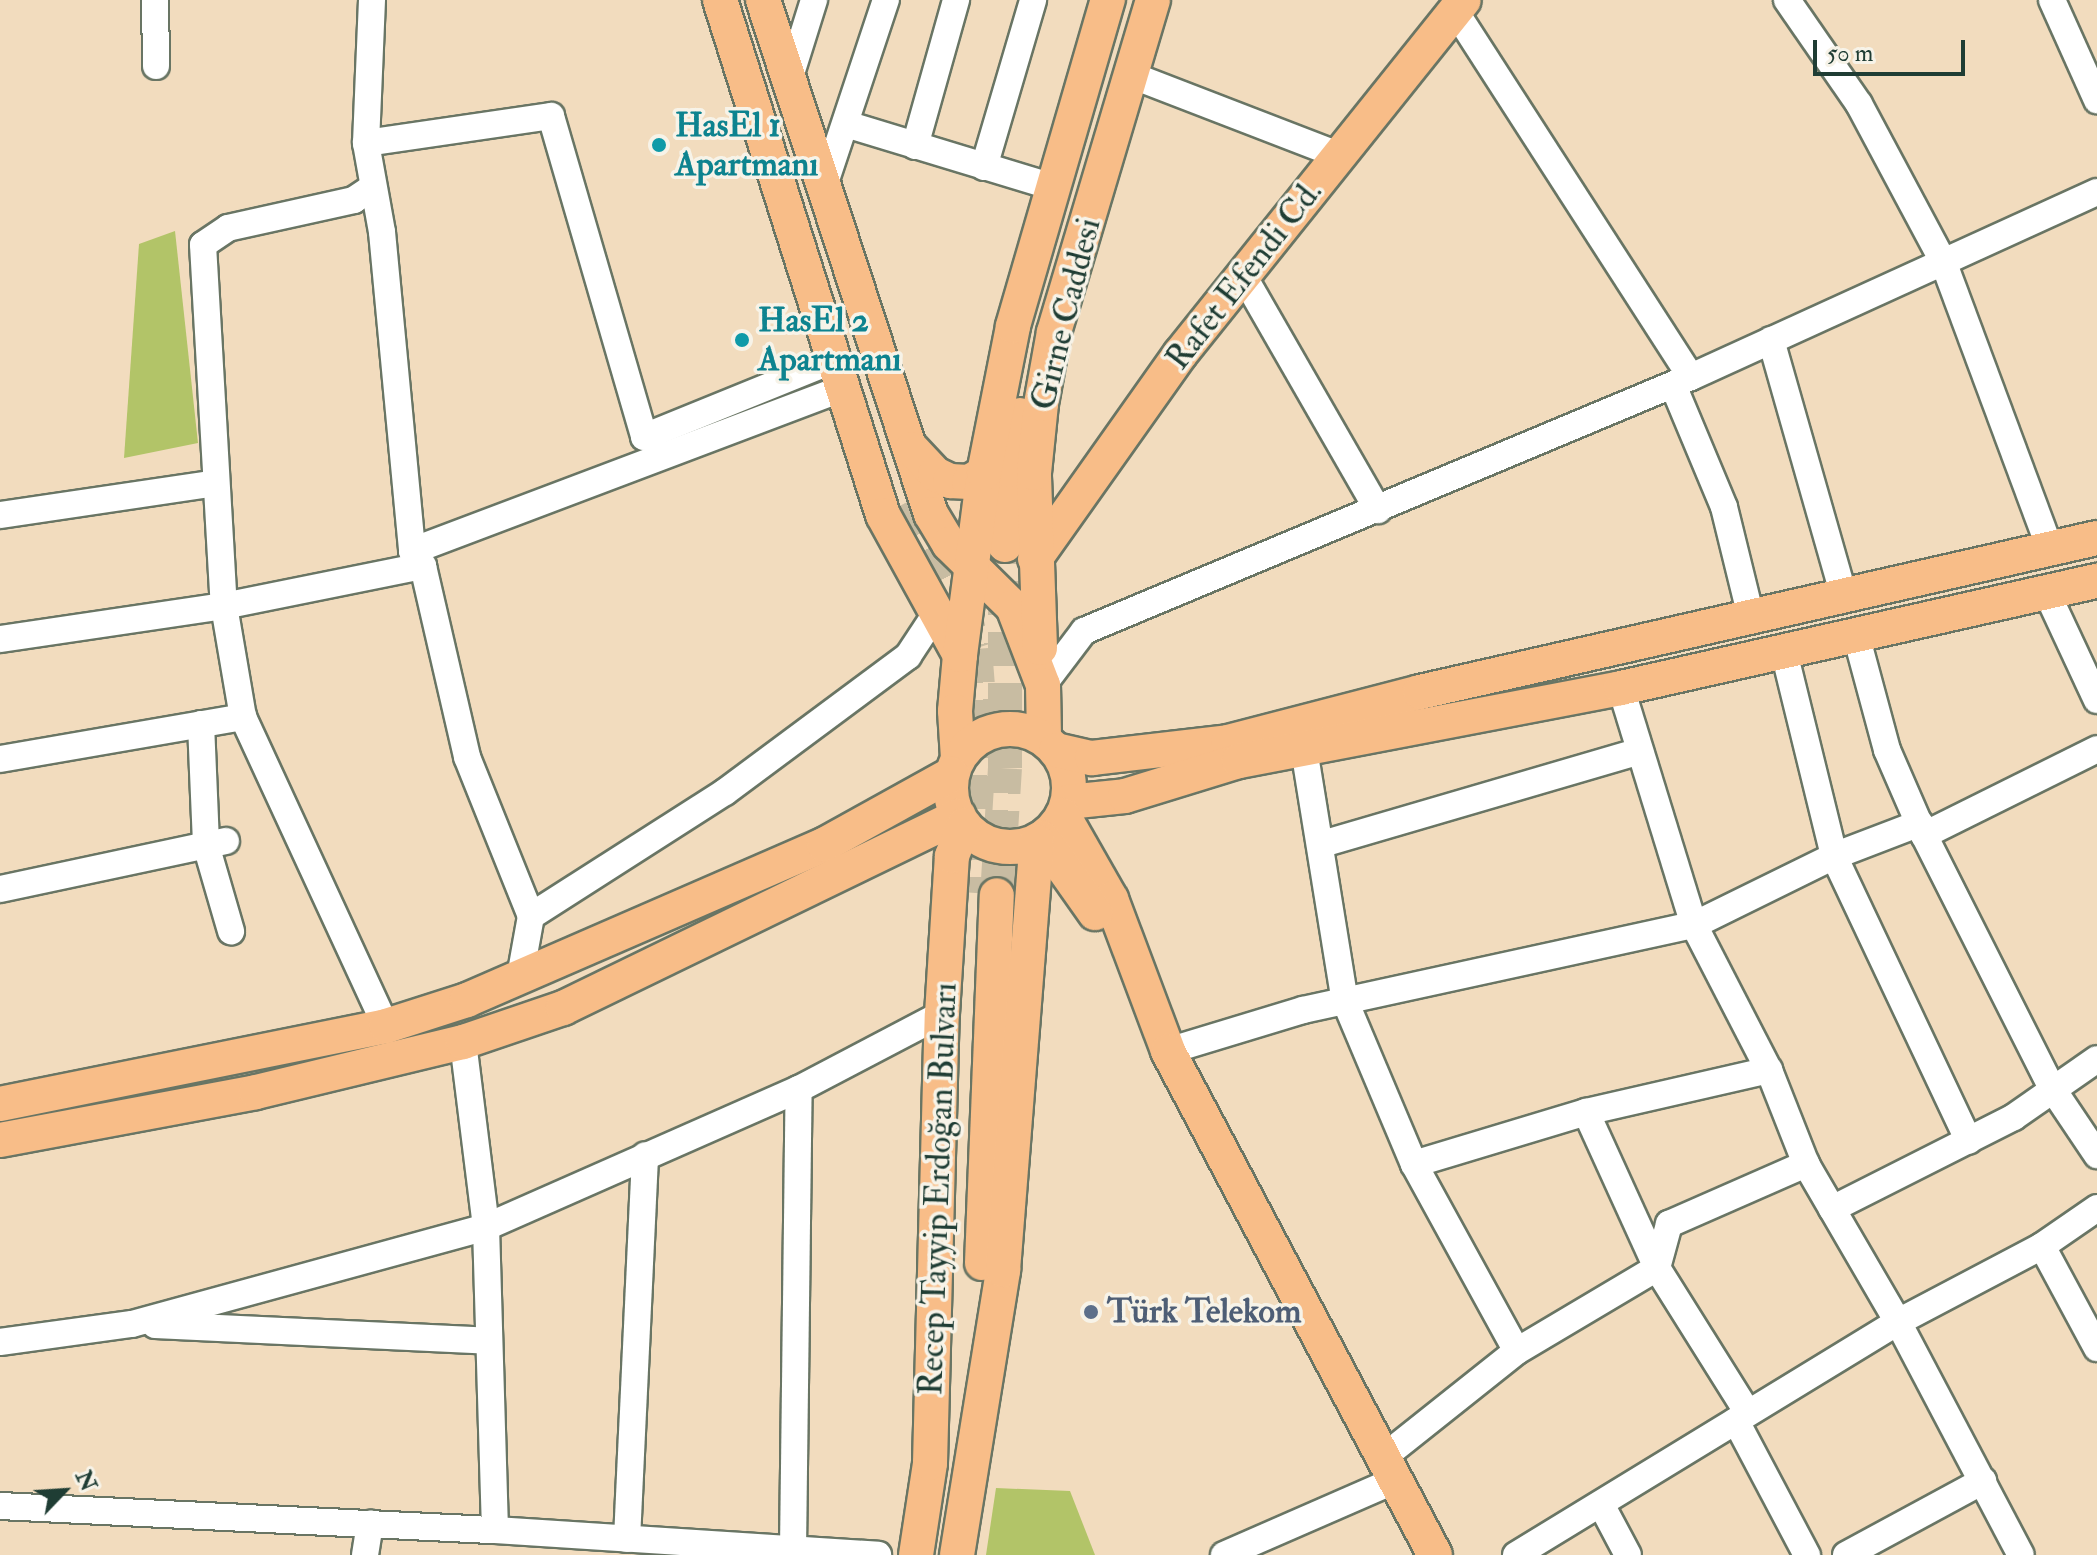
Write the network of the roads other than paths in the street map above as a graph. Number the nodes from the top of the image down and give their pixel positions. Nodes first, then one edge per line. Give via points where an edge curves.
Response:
1 (155, 0) edge
2 (372, 0) edge
3 (722, 0) edge
4 (763, 0) edge
5 (814, 0) edge
6 (886, 0) edge
7 (956, 0) edge
8 (1033, 0) edge
9 (1108, 0) edge
10 (1134, 0) edge
11 (1153, 0) edge
12 (1787, 0) edge
13 (2052, 0) edge
14 (1459, 5) edge
15 (156, 66) dead end
16 (1131, 75) junction
17 (790, 77) junction
18 (2097, 100) edge
19 (846, 124) junction
20 (366, 143) junction
21 (915, 146) junction
22 (1338, 155) junction
23 (984, 167) junction
24 (824, 186) junction
25 (373, 187) junction
26 (1053, 187) junction
27 (2097, 192) edge
28 (1943, 261) junction
29 (1244, 277) junction
30 (1771, 340) junction
31 (838, 374) junction
32 (1682, 381) junction
33 (910, 445) junction
34 (984, 473) junction
35 (216, 483) junction
36 (907, 502) tunnel mouth
37 (1378, 510) junction
38 (0, 515) edge
39 (2097, 538) edge
40 (2050, 548) junction
41 (1020, 552) junction
42 (417, 558) junction
43 (973, 570) junction
44 (2097, 581) edge
45 (2047, 593) junction
46 (1844, 596) junction
47 (224, 606) junction
48 (937, 612) junction
49 (1751, 617) junction
50 (1856, 635) junction
51 (0, 639) edge
52 (1784, 652) junction
53 (960, 655) junction
54 (1043, 685) junction
55 (1621, 688) junction
56 (2097, 700) edge
57 (243, 717) junction
58 (201, 724) junction
59 (1050, 744) junction
60 (1304, 749) junction
61 (2097, 749) edge
62 (1640, 751) junction
63 (0, 759) edge
64 (955, 766) junction
65 (962, 820) junction
66 (1053, 824) junction
67 (1922, 829) junction
68 (216, 843) junction
69 (1322, 844) junction
70 (1834, 856) junction
71 (0, 889) edge
72 (531, 916) junction
73 (1694, 925) junction
74 (231, 931) dead end
75 (520, 977) junction
76 (1345, 1001) junction
77 (942, 1014) junction
78 (386, 1026) junction
79 (463, 1042) junction
80 (1168, 1051) junction
81 (2097, 1059) edge
82 (1769, 1070) junction
83 (2052, 1088) junction
84 (799, 1089) junction
85 (0, 1104) edge
86 (1586, 1112) junction
87 (0, 1140) edge
88 (1969, 1141) junction
89 (645, 1155) junction
90 (2097, 1155) edge
91 (1414, 1164) junction
92 (1806, 1164) junction
93 (2097, 1208) edge
94 (1832, 1209) junction
95 (486, 1227) junction
96 (2042, 1246) junction
97 (1657, 1268) junction
98 (1898, 1322) junction
99 (132, 1324) junction
100 (489, 1341) junction
101 (0, 1342) edge
102 (2097, 1348) edge
103 (1517, 1351) junction
104 (1742, 1417) junction
105 (930, 1463) junction
106 (1391, 1468) junction
107 (1983, 1481) junction
108 (0, 1506) edge
109 (1602, 1506) junction
110 (370, 1523) junction
111 (495, 1530) junction
112 (627, 1539) junction
113 (960, 1541) edge
114 (793, 1549) junction
115 (365, 1555) edge
116 (878, 1555) edge
117 (916, 1555) edge
118 (1224, 1555) edge
119 (1435, 1555) edge
120 (1516, 1555) edge
121 (1628, 1555) edge
122 (1807, 1555) edge
123 (1846, 1555) edge
124 (2021, 1555) edge

1 - 15 street
2 - 20 street
3 - 31 main road
3 - 36 main road
4 - 17 main road
5 - 17 street
6 - 19 street
7 - 21 street
8 - 23 street
9 - 26 main road, Girne Caddesi
10 - 41 main road, Girne Caddesi via 1028,372 1009,470
11 - 16 main road, Girne Caddesi
12 - 28 street via 1859,104
13 - 18 street
14 - 22 main road, Rafet Efendi Cd.
14 - 32 street
16 - 22 street
16 - 41 main road, Girne Caddesi via 1054,332
17 - 24 main road
19 - 21 street
19 - 24 street
20 - 25 street
20 - 31 street via 551,116 644,437
21 - 23 street
22 - 29 main road, Rafet Efendi Cd.
23 - 26 street
24 - 33 main road
25 - 35 street via 354,200 228,228 203,245
25 - 42 street
26 - 34 main road, Girne Caddesi via 1013,326
27 - 28 street
28 - 30 street
28 - 40 street
29 - 37 street
29 - 41 main road, Rafet Efendi Cd.
30 - 32 street
30 - 46 street
31 - 42 street
31 - 48 main road via 883,515
32 - 37 street
32 - 49 street via 1724,507
33 - 34 main road via 935,474 950,481 969,482
33 - 43 main road via 931,514
34 - 43 main road, Girne Caddesi
35 - 38 street
35 - 47 street
37 - 54 street via 1084,631
39 - 40 main road
40 - 46 main road
41 - 54 main road, Girne Caddesi
42 - 47 street
42 - 72 street via 467,757
43 - 53 main road, Girne Caddesi
43 - 54 main road via 1013,607
44 - 45 main road
45 - 50 main road
45 - 56 street
46 - 49 main road
47 - 51 street
47 - 57 street
48 - 53 main road
48 - 72 street via 896,665 725,792
49 - 59 main road via 1228,742 1092,758
50 - 52 main road
50 - 67 street via 1887,750
52 - 55 main road
52 - 70 street
53 - 64 main road, Girne Caddesi
54 - 59 main road, Girne Caddesi
55 - 60 main road
55 - 62 street
57 - 58 street
57 - 78 street
58 - 63 street
58 - 68 street
59 - 64 main road via 1013,728 997,730 968,746
59 - 66 main road via 1068,774
60 - 66 main road via 1239,761
60 - 69 street
61 - 67 street
62 - 69 street
62 - 73 street
64 - 65 main road
64 - 75 main road via 824,845
65 - 66 main road via 988,843 1005,847
65 - 77 main road, Recep Tayyip Erdoğan Bulvarı via 952,856
65 - 79 main road via 563,1008
66 - 80 main road
66 - 113 main road, Recep Tayyip Erdoğan Bulvarı via 1003,1270
67 - 70 street
67 - 83 street
68 - 71 street
68 - 74 street
69 - 76 street
70 - 73 street
70 - 88 street
72 - 75 street
73 - 76 street
73 - 82 street
75 - 78 main road
76 - 80 street
76 - 91 street
77 - 84 street
77 - 105 main road, Recep Tayyip Erdoğan Bulvarı
78 - 85 main road
79 - 87 main road via 256,1092
79 - 95 street
80 - 106 main road
81 - 83 street
82 - 86 street
82 - 92 street
83 - 88 street
83 - 90 street
84 - 89 street
84 - 114 street
86 - 91 street
86 - 97 street
88 - 94 street
89 - 95 street
89 - 112 street
91 - 103 street
92 - 94 street
92 - 97 street via 1669,1224
93 - 96 street
94 - 98 street
95 - 99 street
95 - 100 street
96 - 98 street
96 - 102 street
97 - 103 street
97 - 104 street
98 - 104 street
98 - 107 street
99 - 100 street
99 - 101 street
100 - 111 street
103 - 106 street
104 - 109 street
104 - 122 street
105 - 113 main road via 984,894 976,1384
105 - 117 main road, Recep Tayyip Erdoğan Bulvarı
106 - 118 street
106 - 119 main road
107 - 123 street
107 - 124 street
108 - 110 street
109 - 120 street
109 - 121 street
110 - 111 street
110 - 115 street
111 - 112 street
112 - 114 street
114 - 116 street

